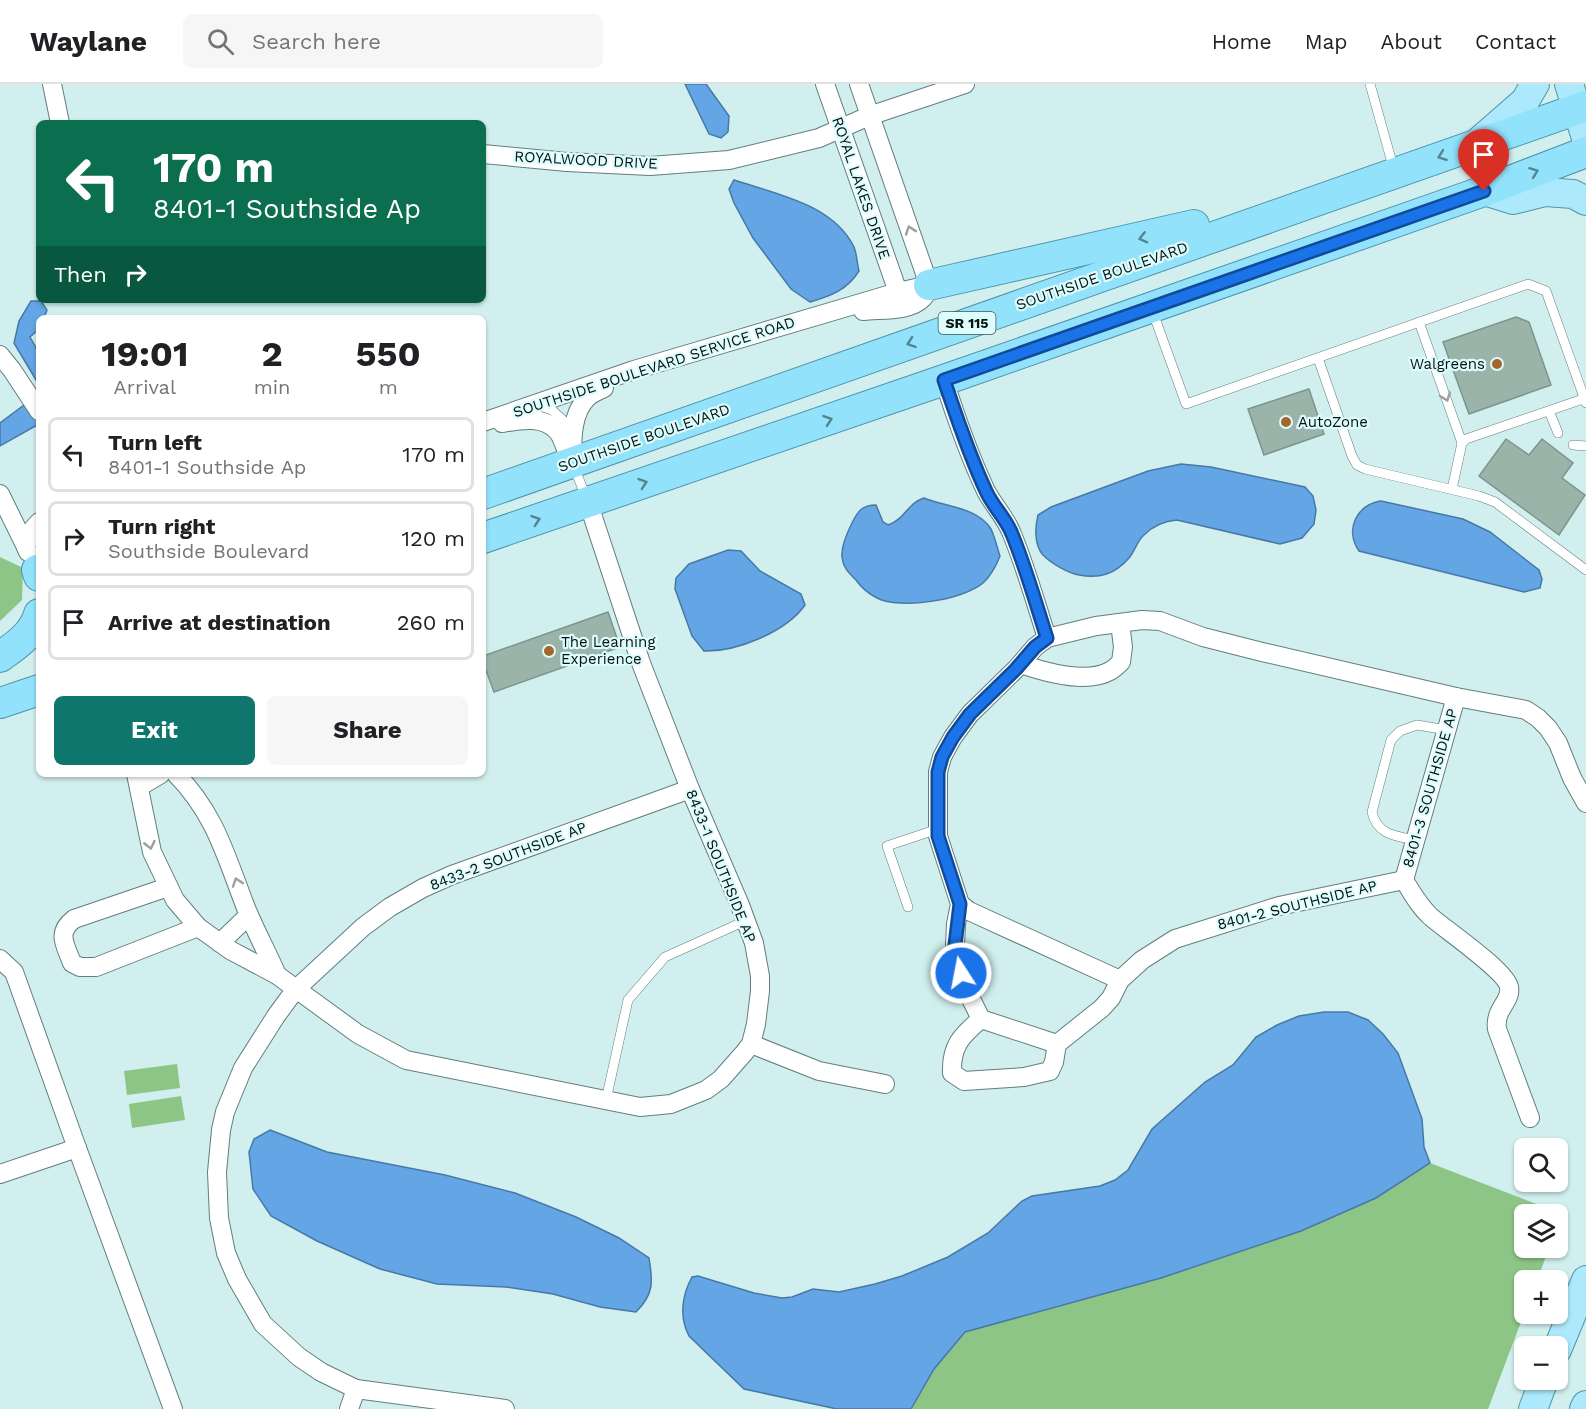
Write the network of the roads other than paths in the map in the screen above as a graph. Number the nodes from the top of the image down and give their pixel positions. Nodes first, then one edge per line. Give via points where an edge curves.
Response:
1 (52, 84) edge
2 (825, 84) edge
3 (859, 84) edge
4 (965, 84) edge
5 (1370, 84) edge
6 (1534, 84) edge
7 (1577, 100) edge
8 (869, 116) junction
9 (59, 120) edge
10 (840, 129) junction
11 (1586, 138) edge
12 (1478, 143) junction
13 (1586, 152) edge
14 (486, 154) edge
15 (1394, 173) junction
16 (1362, 184) junction
17 (1484, 191) junction
18 (1586, 201) edge
19 (929, 285) junction
20 (898, 292) junction
21 (1151, 308) junction
22 (826, 314) junction
23 (1419, 322) junction
24 (0, 355) edge
25 (1318, 358) junction
26 (634, 370) junction
27 (944, 380) junction
28 (1586, 400) edge
29 (535, 404) junction
30 (36, 406) edge
31 (1549, 411) junction
32 (486, 423) edge
33 (486, 424) edge
34 (574, 430) junction
35 (1558, 433) dead end
36 (1462, 443) junction
37 (1573, 445) dead end
38 (1586, 446) edge
39 (572, 463) junction
40 (1452, 489) junction
41 (486, 493) edge
42 (0, 494) edge
43 (588, 502) junction
44 (36, 525) edge
45 (486, 536) edge
46 (35, 566) edge
47 (1586, 570) edge
48 (36, 622) edge
49 (1120, 623) junction
50 (1047, 638) junction
51 (36, 648) edge
52 (0, 659) edge
53 (1020, 664) junction
54 (1456, 697) junction
55 (1447, 730) junction
56 (179, 777) edge
57 (137, 781) edge
58 (690, 789) junction
59 (1586, 803) edge
60 (938, 829) junction
61 (1415, 840) junction
62 (1404, 880) junction
63 (168, 887) junction
64 (960, 904) junction
65 (908, 907) dead end
66 (249, 915) junction
67 (745, 921) junction
68 (198, 927) junction
69 (220, 943) junction
70 (0, 959) edge
71 (277, 975) junction
72 (1120, 980) junction
73 (295, 990) junction
74 (981, 1019) junction
75 (751, 1044) junction
76 (1057, 1044) junction
77 (885, 1084) dead end
78 (606, 1100) junction
79 (1530, 1118) dead end
80 (77, 1148) junction
81 (0, 1174) edge
82 (1586, 1280) edge
83 (1563, 1336) edge
84 (356, 1389) junction
85 (1540, 1390) edge
86 (173, 1409) edge
87 (349, 1409) edge
88 (505, 1409) edge
89 (1533, 1409) edge

1 - 9 street
2 - 10 street, ROYAL LAKES DRIVE
3 - 8 street, ROYAL LAKES DRIVE
4 - 8 street, ROYALWOOD DRIVE
5 - 15 lane
6 - 12 main road via 1525,101
7 - 11 main road
7 - 12 highway, SOUTHSIDE BOULEVARD / SR 115
8 - 10 street, ROYALWOOD DRIVE
19 -> 8 street, ROYAL LAKES DRIVE
10 - 14 street, ROYALWOOD DRIVE via 756,154 705,163 650,166
10 - 20 street, ROYAL LAKES DRIVE
12 -> 15 highway, SOUTHSIDE BOULEVARD / SR 115
17 -> 13 highway
15 - 16 highway, SOUTHSIDE BOULEVARD / SR 115
16 -> 19 highway
16 -> 39 highway, SOUTHSIDE BOULEVARD / SR 115
17 - 18 main road via 1513,200 1545,192 1573,194
17 - 21 highway
19 - 20 street, SOUTHSIDE BOULEVARD SERVICE ROAD
19 - 22 street, SOUTHSIDE BOULEVARD SERVICE ROAD via 924,297 902,308
20 - 22 street, SOUTHSIDE BOULEVARD SERVICE ROAD
21 - 25 lane via 1186,404
21 - 27 highway
22 - 26 street, SOUTHSIDE BOULEVARD SERVICE ROAD
23 - 25 lane
23 - 28 lane via 1528,284 1546,291
23 -> 36 lane
24 - 30 street
25 - 40 lane via 1357,465
26 - 29 street, SOUTHSIDE BOULEVARD SERVICE ROAD
26 - 34 street via 588,396
43 -> 27 highway
27 - 50 street via 966,446 988,495 1012,534
28 - 31 lane
29 - 32 street, SOUTHSIDE BOULEVARD SERVICE ROAD
29 - 34 lane via 552,410
31 - 35 lane
31 - 36 lane
33 - 39 street via 543,422 558,431
34 - 39 street
36 - 40 lane
37 - 38 lane
39 - 41 highway, SOUTHSIDE BOULEVARD / SR 115
39 - 43 lane
40 - 47 lane via 1495,502
42 - 46 street
45 -> 43 highway
43 - 58 street, 8433-1 SOUTHSIDE AP via 642,663
44 - 46 street via 32,530
48 - 52 highway via 22,641
49 - 50 street
49 - 53 street via 1121,662 1110,671 1094,676 1048,674
49 - 54 street via 1160,621 1203,637
50 - 53 street
51 - 52 highway
53 - 60 street via 970,714 942,757 938,772
54 - 55 street, 8401-3 SOUTHSIDE AP
54 - 59 street via 1526,710 1538,718 1558,743
55 - 61 street, 8401-3 SOUTHSIDE AP
55 - 61 lane via 1417,725 1400,731 1391,740 1372,812 1385,833
66 -> 56 street via 212,821
57 -> 63 street via 152,852
58 - 67 street, 8433-1 SOUTHSIDE AP
58 - 73 street, 8433-2 SOUTHSIDE AP via 423,888 363,927
60 - 64 street
60 - 65 lane via 887,846
61 - 62 street, 8401-3 SOUTHSIDE AP
62 - 72 street, 8401-2 SOUTHSIDE AP via 1280,906 1175,939
62 - 79 street via 1430,916 1509,984 1510,993 1495,1019
63 - 68 street
63 - 68 street via 66,925 63,937 72,963 96,967
64 - 72 street
64 - 74 street via 955,934 957,961
66 - 69 street
66 - 71 street
67 - 75 street, 8433-1 SOUTHSIDE AP via 760,975
67 - 78 lane via 665,957 628,1000
68 - 69 street
69 - 71 street
70 - 80 street via 14,972
71 - 73 street
72 - 76 street, 8401-2 SOUTHSIDE AP via 1112,998
73 - 78 street via 358,1035 406,1060
73 - 84 street, 8433-2 SOUTHSIDE AP via 252,1052 225,1112 217,1172 219,1218 226,1253 237,1280 263,1324 321,1372
74 - 76 street
74 - 76 street via 957,1043 953,1053 952,1073 964,1081 1050,1071
75 - 77 street via 819,1071
75 - 78 street via 721,1078 686,1099 640,1107
80 - 81 street
80 - 86 street
82 - 83 main road
84 - 87 street
84 - 88 street, 8433-2 SOUTHSIDE AP
85 - 89 main road

